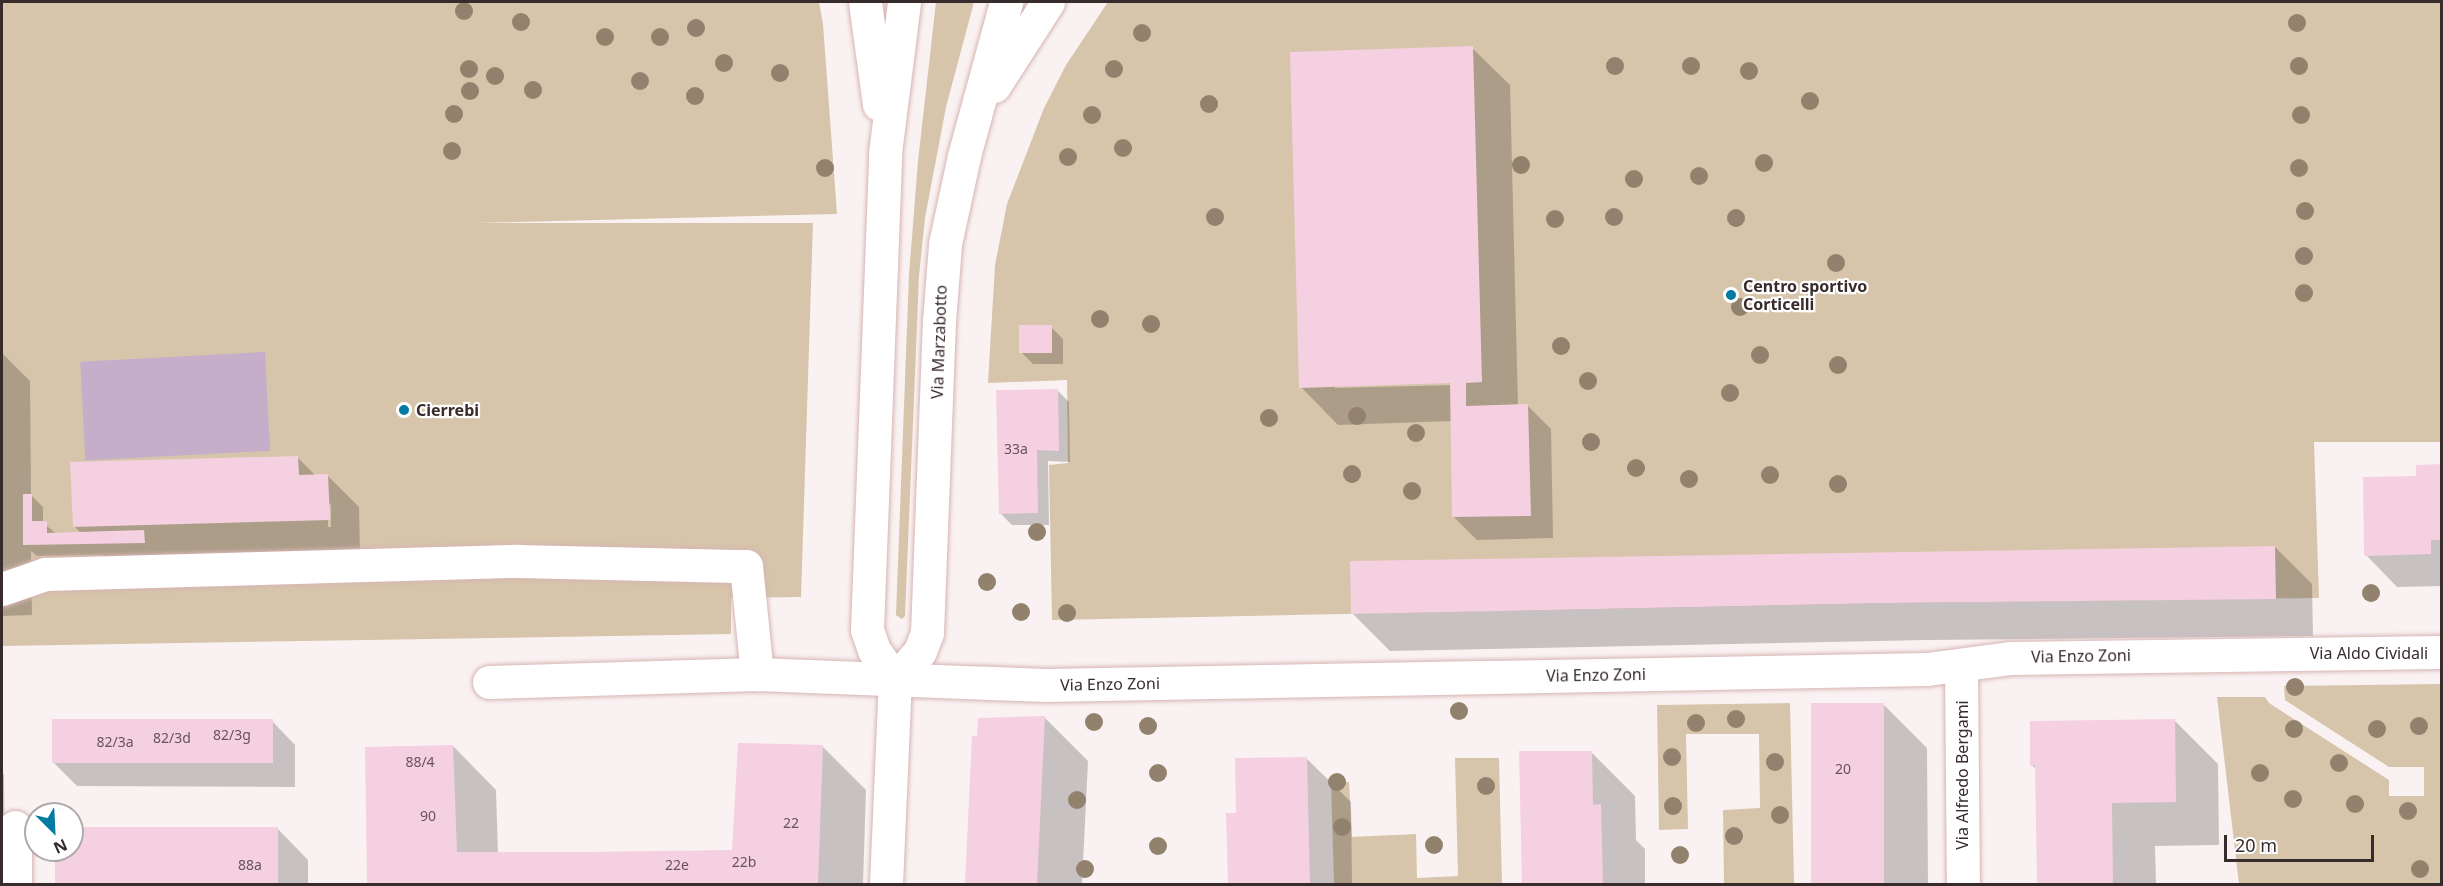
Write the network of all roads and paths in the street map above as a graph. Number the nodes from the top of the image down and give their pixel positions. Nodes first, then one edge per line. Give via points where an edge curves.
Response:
1 (865, 2) edge
2 (904, 2) edge
3 (1006, 2) edge
4 (1048, 2) edge
5 (977, 112) junction
6 (885, 153) junction
7 (2, 589) edge
8 (2442, 652) edge
9 (2297, 653) joint
10 (1961, 665) junction
11 (757, 674) junction
12 (895, 680) junction
13 (489, 682) dead end
14 (15, 827) dead end
15 (15, 885) edge
16 (886, 885) edge
17 (1963, 885) edge

1 - 6 street
2 - 6 street
3 - 5 street, Via Marzabotto
4 - 5 street
5 - 12 street, Via Marzabotto via 955,196 942,282 927,633 920,651
6 - 12 street via 867,630 873,650
7 - 11 street via 45,574 518,561 746,566
8 - 9 street, Via Aldo Cividali
9 - 10 street, Via Enzo Zoni via 2011,658
10 - 12 street, Via Enzo Zoni via 1058,684
10 - 17 street, Via Alfredo Bergami
11 - 12 street, Via Enzo Zoni
11 - 13 street, Via Enzo Zoni
12 - 16 street
14 - 15 street

